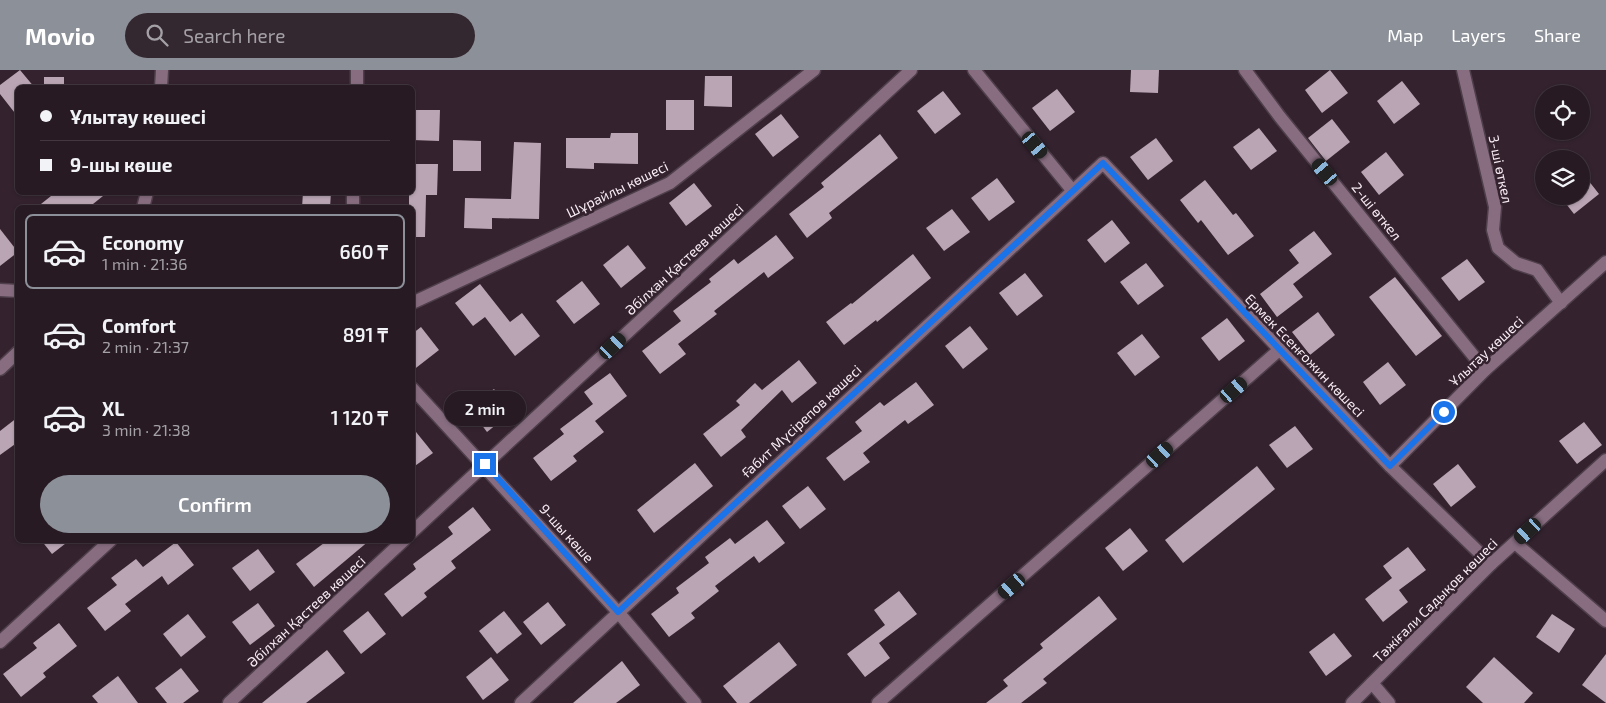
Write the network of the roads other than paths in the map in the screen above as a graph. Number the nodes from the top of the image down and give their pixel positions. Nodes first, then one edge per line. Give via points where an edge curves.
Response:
1 (162, 70) edge
2 (357, 70) edge
3 (814, 70) edge
4 (911, 70) edge
5 (974, 70) edge
6 (1245, 70) edge
7 (1463, 70) edge
8 (161, 85) edge
9 (357, 85) edge
10 (1103, 163) joint
11 (1072, 190) junction
12 (1606, 262) edge
13 (0, 290) edge
14 (15, 291) edge
15 (415, 301) edge
16 (1560, 303) junction
17 (1279, 350) junction
18 (15, 355) edge
19 (0, 369) edge
20 (1485, 370) junction
21 (415, 391) edge
22 (1606, 460) edge
23 (485, 464) junction
24 (1390, 466) junction
25 (415, 529) edge
26 (1515, 542) junction
27 (108, 543) edge
28 (401, 543) edge
29 (1491, 564) junction
30 (618, 612) junction
31 (1606, 621) edge
32 (0, 642) edge
33 (1372, 683) junction
34 (229, 703) edge
35 (521, 703) edge
36 (695, 703) edge
37 (878, 703) edge
38 (1352, 703) edge
39 (1389, 703) edge

1 - 8 street
2 - 9 street
3 - 15 street, Шұрайлы көшесі via 670,183
4 - 23 street, Әбілхан Қастеев көшесi
5 - 11 street
6 - 20 street, 2-шi өткел via 1280,118
7 - 16 street, 3-шi өткел via 1495,207 1493,230 1498,248 1516,263 1537,270
10 - 11 street, Ғабит Мүсірепов көшесi
10 - 17 street, Ермек Есенғожин көшесі
11 - 30 street, Ғабит Мүсірепов көшесi
12 - 16 street, Ұлытау көшесi
13 - 14 street
16 - 20 street, Ұлытау көшесi
17 - 24 street, Ермек Есенғожин көшесі
17 - 37 street
18 - 19 street
20 - 24 street, Ұлытау көшесi
21 - 23 street, 9-шы көше
22 - 26 street, Тәжіғали Садықов көшесі
23 - 25 street, Әбілхан Қастеев көшесi
23 - 30 street, 9-шы көше
24 - 29 street, Ермек Есенғожин көшесі
26 - 29 street, Тәжіғали Садықов көшесі
26 - 31 street
27 - 32 street
28 - 34 street, Әбілхан Қастеев көшесi
29 - 33 street, Тәжіғали Садықов көшесі
30 - 35 street, Ғабит Мүсірепов көшесi
30 - 36 street, 9-шы көше
33 - 38 street, Тәжіғали Садықов көшесі
33 - 39 street

